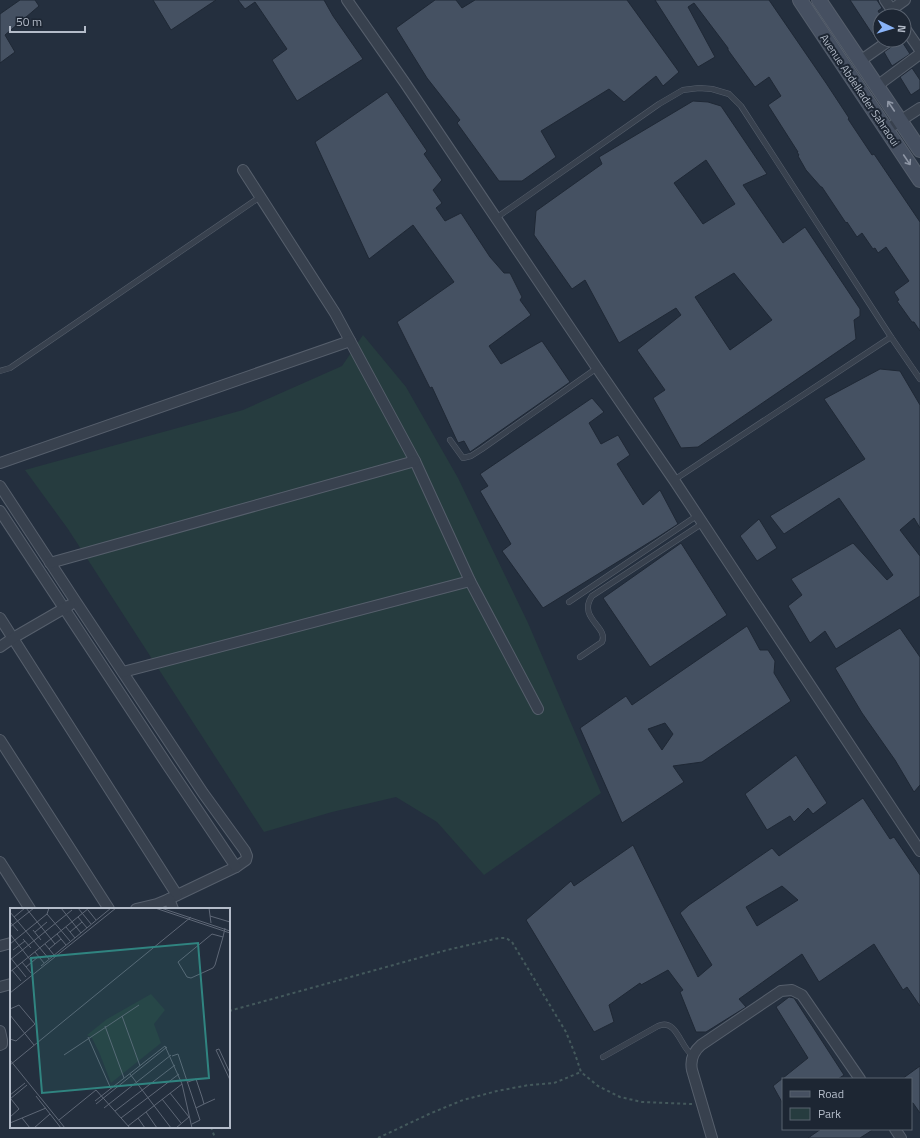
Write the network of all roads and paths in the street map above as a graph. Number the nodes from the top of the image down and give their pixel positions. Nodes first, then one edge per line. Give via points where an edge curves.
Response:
1 (347, 0) edge
2 (800, 0) edge
3 (819, 0) edge
4 (884, 0) edge
5 (905, 0) edge
6 (890, 8) edge
7 (898, 8) edge
8 (912, 40) edge
9 (879, 48) edge
10 (920, 50) edge
11 (920, 54) edge
12 (860, 61) junction
13 (876, 86) junction
14 (920, 108) edge
15 (900, 121) junction
16 (886, 130) junction
17 (920, 150) edge
18 (243, 170) dead end
19 (920, 180) edge
20 (260, 197) junction
21 (496, 218) junction
22 (891, 337) junction
23 (350, 341) junction
24 (597, 368) junction
25 (0, 371) edge
26 (920, 379) edge
27 (450, 440) dead end
28 (415, 461) junction
29 (0, 463) edge
30 (674, 480) junction
31 (0, 486) edge
32 (0, 511) edge
33 (700, 519) junction
34 (50, 563) junction
35 (470, 581) junction
36 (76, 602) junction
37 (569, 602) dead end
38 (65, 609) junction
39 (0, 618) edge
40 (13, 638) junction
41 (0, 647) edge
42 (580, 657) dead end
43 (123, 672) junction
44 (538, 709) dead end
45 (0, 740) edge
46 (920, 851) edge
47 (0, 862) edge
48 (236, 867) junction
49 (173, 897) junction
50 (29, 908) edge
51 (108, 908) edge
52 (140, 908) edge
53 (172, 908) edge
54 (10, 943) edge
55 (0, 946) edge
56 (10, 984) edge
57 (0, 987) edge
58 (230, 1011) edge
59 (0, 1031) edge
60 (0, 1045) edge
61 (692, 1056) junction
62 (603, 1057) dead end
63 (581, 1072) junction
64 (859, 1078) edge
65 (702, 1105) junction
66 (211, 1128) edge
67 (214, 1138) edge
68 (378, 1138) edge
69 (712, 1138) edge

1 - 21 street
2 - 16 main road, Avenue Abdelkader Sahraoui
3 - 12 main road, Avenue Abdelkader Sahraoui
4 - 6 street
5 - 7 street
8 - 10 street
9 - 12 street
11 - 13 street
12 - 13 main road, Avenue Abdelkader Sahraoui
15 -> 13 main road, Avenue Abdelkader Sahraoui
14 - 15 street
15 - 16 street
15 - 17 main road, Avenue Abdelkader Sahraoui
16 -> 19 main road, Avenue Abdelkader Sahraoui
18 - 20 street
20 - 23 street via 335,313
20 - 25 lane via 10,368
21 - 22 lane via 659,104 683,90 712,89 729,94 741,106
21 - 24 street
22 - 26 lane
22 - 30 lane
23 - 28 street
23 - 29 street
24 - 27 lane via 471,456 463,458
24 - 30 street
28 - 34 street
28 - 35 street
30 - 33 street
31 - 34 street
32 - 38 street
33 - 37 lane
33 - 42 lane via 592,596 588,604 589,614 603,634 603,640
33 - 46 street
34 - 36 street
35 - 43 street
35 - 44 street
36 - 38 street
36 - 43 street
38 - 40 street
38 - 48 street
39 - 40 street
40 - 41 street
40 - 49 street
43 - 48 street via 203,793 245,851 246,860
45 - 51 street
47 - 50 street
48 - 49 street
49 - 52 street
49 - 53 street
54 - 55 street
56 - 57 street
58 - 63 path via 447,950 506,938 512,942 566,1032
59 - 60 street
61 - 62 lane via 674,1029 663,1024
61 - 64 street via 701,1045 781,991 792,990 804,998
61 - 65 street via 691,1066
63 - 65 path via 598,1086 620,1097 642,1102
63 - 68 path via 554,1083 529,1085 463,1100
65 - 69 street
66 - 67 path

